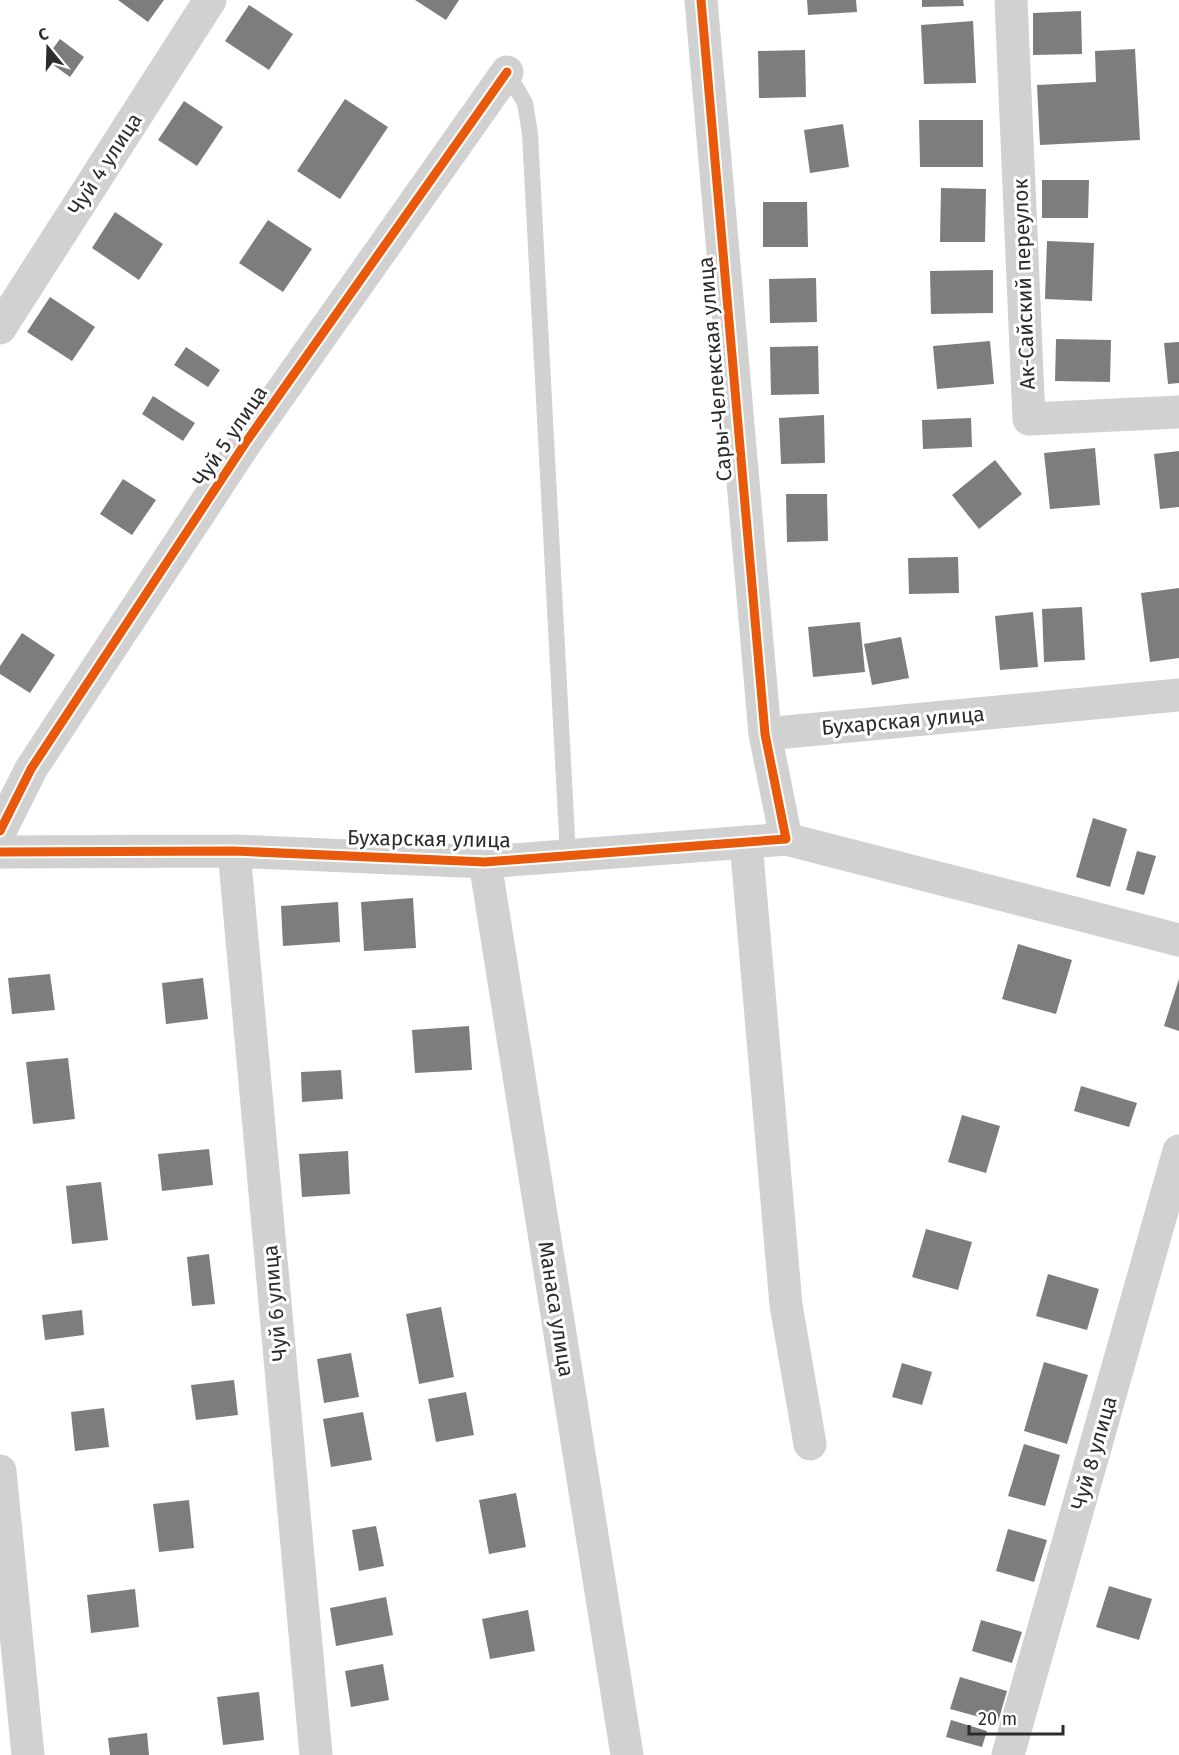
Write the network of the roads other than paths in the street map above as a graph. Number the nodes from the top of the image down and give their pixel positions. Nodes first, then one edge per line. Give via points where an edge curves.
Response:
1 (210, 0) edge
2 (701, 0) edge
3 (1011, 0) edge
4 (507, 72) joint
5 (0, 328) edge
6 (1179, 412) edge
7 (1179, 695) edge
8 (765, 734) junction
9 (0, 831) edge
10 (786, 839) junction
11 (746, 842) junction
12 (234, 851) junction
13 (0, 852) edge
14 (568, 856) junction
15 (485, 862) junction
16 (1179, 940) edge
17 (1179, 1151) edge
18 (810, 1444) dead end
19 (0, 1471) edge
20 (28, 1755) edge
21 (316, 1755) edge
22 (627, 1755) edge
23 (1008, 1755) edge

1 - 5 street, Чуй 4 улица
2 - 8 street, Сары-Челекская улица
3 - 6 street, Ак-Сайский переулок via 1029,419
4 - 9 street, Чуй 5 улица via 246,442 31,769
4 - 14 lane via 525,103 530,134
7 - 8 street, Бухарская улица
8 - 10 street
10 - 11 street, Бухарская улица
10 - 16 street, Бухарская улица
11 - 14 street, Бухарская улица
11 - 18 street via 786,1305
12 - 13 street, Бухарская улица
12 - 15 street, Бухарская улица
12 - 21 street, Чуй 6 улица
14 - 15 street, Бухарская улица
15 - 22 street, Манаса улица
17 - 23 street, Чуй 8 улица
19 - 20 street

